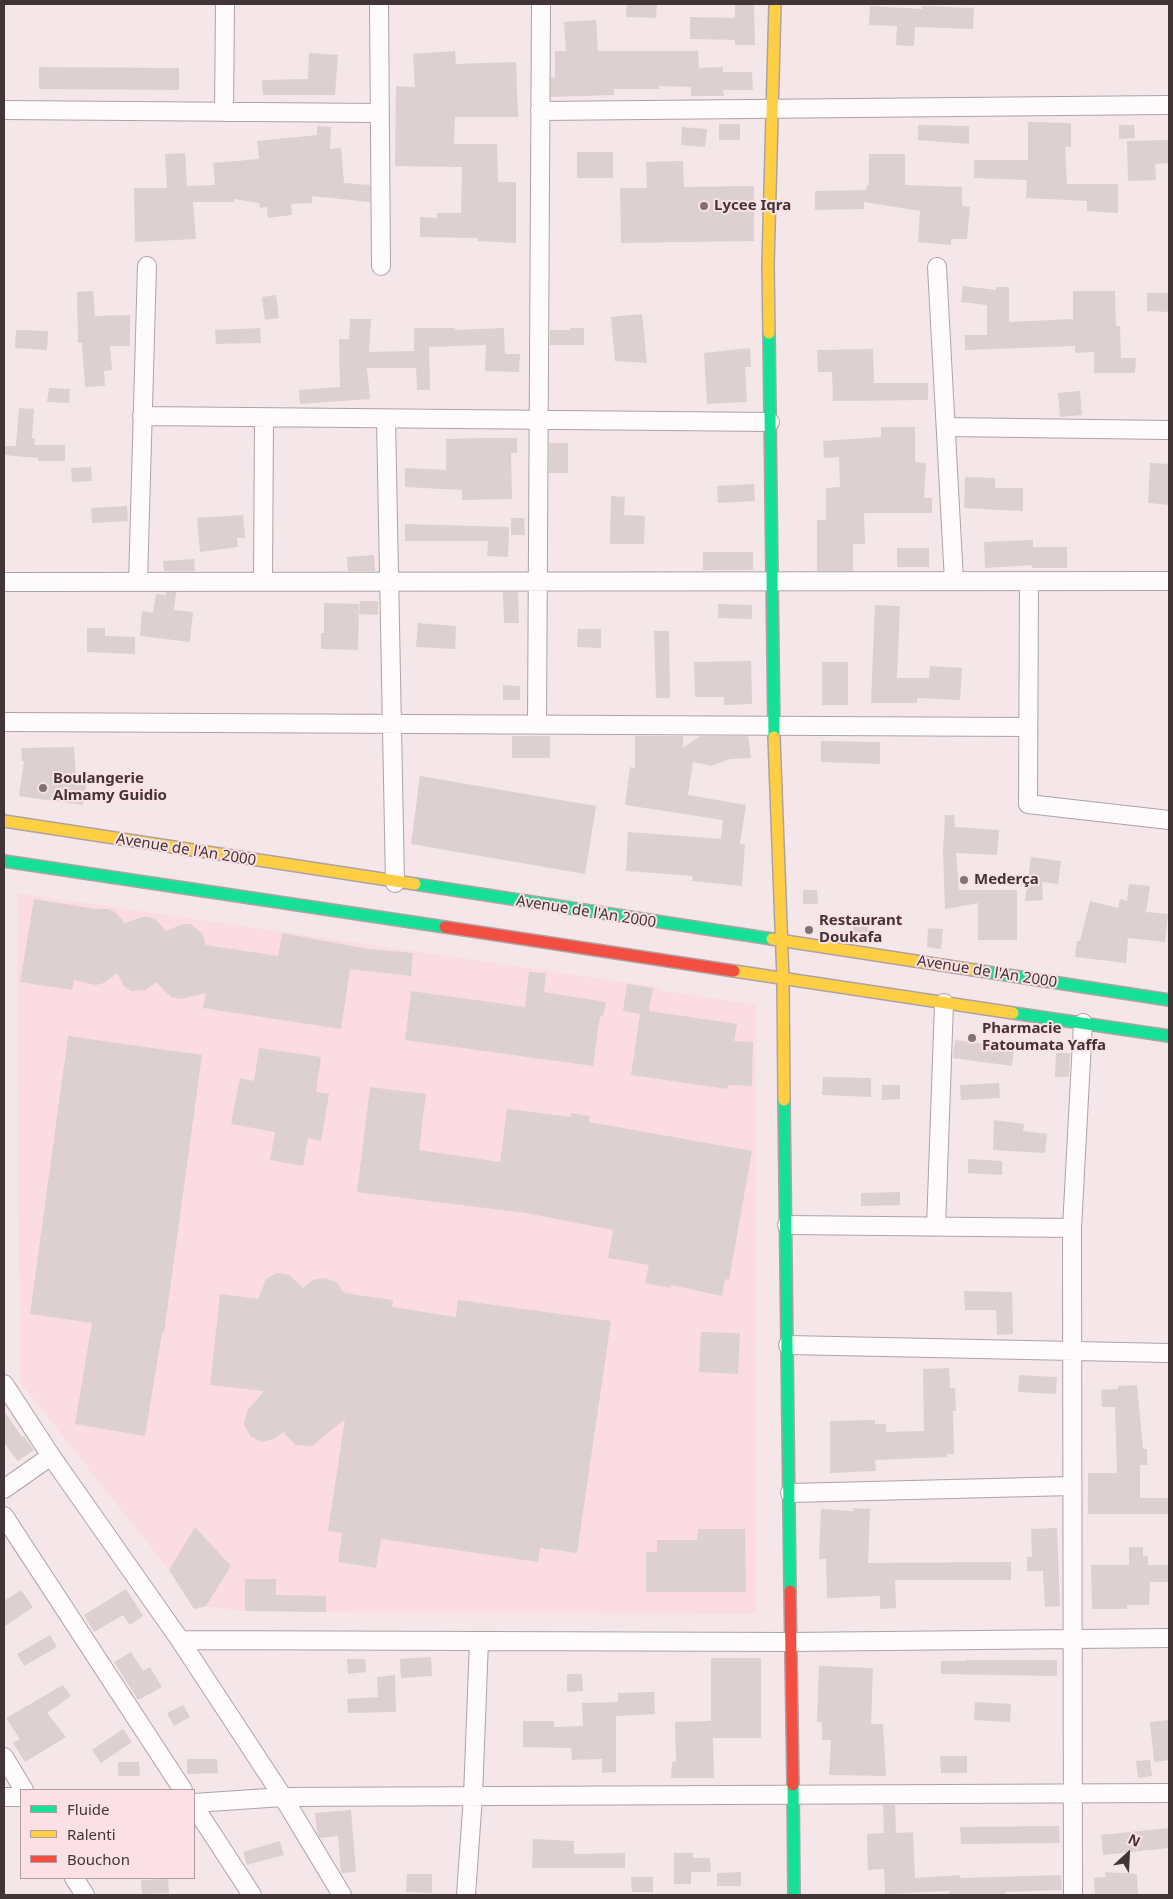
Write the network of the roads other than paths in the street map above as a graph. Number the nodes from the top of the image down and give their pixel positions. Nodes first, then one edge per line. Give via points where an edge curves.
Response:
1 (225, 4) edge
2 (379, 4) edge
3 (541, 4) edge
4 (775, 4) edge
5 (1169, 105) edge
6 (772, 109) junction
7 (4, 110) edge
8 (540, 111) junction
9 (224, 112) junction
10 (380, 113) junction
11 (147, 266) dead end
12 (381, 266) dead end
13 (937, 267) dead end
14 (142, 416) junction
15 (264, 417) junction
16 (386, 419) junction
17 (539, 419) junction
18 (770, 422) junction
19 (946, 427) junction
20 (1169, 430) edge
21 (1169, 580) edge
22 (538, 581) junction
23 (772, 581) junction
24 (954, 581) junction
25 (1029, 581) junction
26 (4, 582) edge
27 (138, 582) junction
28 (263, 582) junction
29 (390, 582) junction
30 (4, 722) edge
31 (537, 723) junction
32 (393, 724) junction
33 (774, 725) junction
34 (1028, 727) junction
35 (1169, 820) edge
36 (4, 821) edge
37 (4, 861) edge
38 (395, 882) junction
39 (782, 942) junction
40 (784, 979) junction
41 (1169, 1000) edge
42 (944, 1003) junction
43 (1083, 1023) junction
44 (1169, 1036) edge
45 (787, 1225) junction
46 (936, 1227) junction
47 (1072, 1228) junction
48 (788, 1345) junction
49 (1072, 1351) junction
50 (1169, 1353) edge
51 (4, 1384) edge
52 (51, 1456) junction
53 (1072, 1486) junction
54 (4, 1489) edge
55 (790, 1493) junction
56 (4, 1516) edge
57 (1169, 1638) edge
58 (1072, 1639) junction
59 (180, 1640) junction
60 (479, 1641) junction
61 (791, 1642) junction
62 (4, 1757) edge
63 (23, 1789) edge
64 (182, 1789) edge
65 (1072, 1793) junction
66 (1169, 1793) edge
67 (793, 1795) junction
68 (474, 1796) junction
69 (4, 1797) edge
70 (20, 1797) edge
71 (283, 1797) junction
72 (195, 1804) edge
73 (195, 1806) edge
74 (75, 1879) edge
75 (85, 1895) edge
76 (252, 1895) edge
77 (342, 1895) edge
78 (466, 1895) edge
79 (794, 1895) edge
80 (1073, 1895) edge

1 - 9 street
2 - 10 street
3 - 8 street
4 - 6 main road
5 - 6 street
6 - 8 street
6 - 18 main road via 768,265
7 - 9 street
8 - 17 street
9 - 10 street
10 - 12 street
11 - 14 street
13 - 19 street
14 - 15 street
14 - 27 street
15 - 16 street
15 - 28 street
16 - 17 street
16 - 29 street
17 - 18 street
17 - 22 street
18 - 23 main road
19 - 20 street
19 - 24 street
21 - 25 street
22 - 23 street
22 - 29 street
22 - 31 street
23 - 24 street
23 - 33 main road
24 - 25 street
25 - 34 street
26 - 27 street
27 - 28 street
28 - 29 street
29 - 32 street
30 - 32 street
31 - 32 street
31 - 33 street
32 - 38 street
33 - 34 street
33 - 39 main road
34 - 35 street via 1028,804
36 - 38 main road, Avenue de l'An 2000
37 - 40 main road
38 - 39 main road, Avenue de l'An 2000
39 - 40 main road
39 - 41 main road, Avenue de l'An 2000
40 - 42 main road
40 - 45 main road
42 - 43 main road
42 - 46 street
43 - 44 main road
43 - 47 street
45 - 46 street
45 - 48 main road
46 - 47 street
47 - 49 street
48 - 49 street
48 - 55 main road
49 - 50 street
49 - 53 street
51 - 52 street
52 - 54 street
52 - 59 street
53 - 55 street
53 - 58 street
55 - 61 main road
56 - 64 street
57 - 58 street
58 - 61 street
58 - 65 street
59 - 60 street
59 - 71 street
60 - 61 street
60 - 68 street
61 - 67 main road
62 - 63 street
65 - 66 street
65 - 67 street
65 - 80 street
67 - 68 street
67 - 79 main road
68 - 71 street
68 - 78 street
69 - 70 street
71 - 72 street
71 - 77 street
73 - 76 street
74 - 75 street

